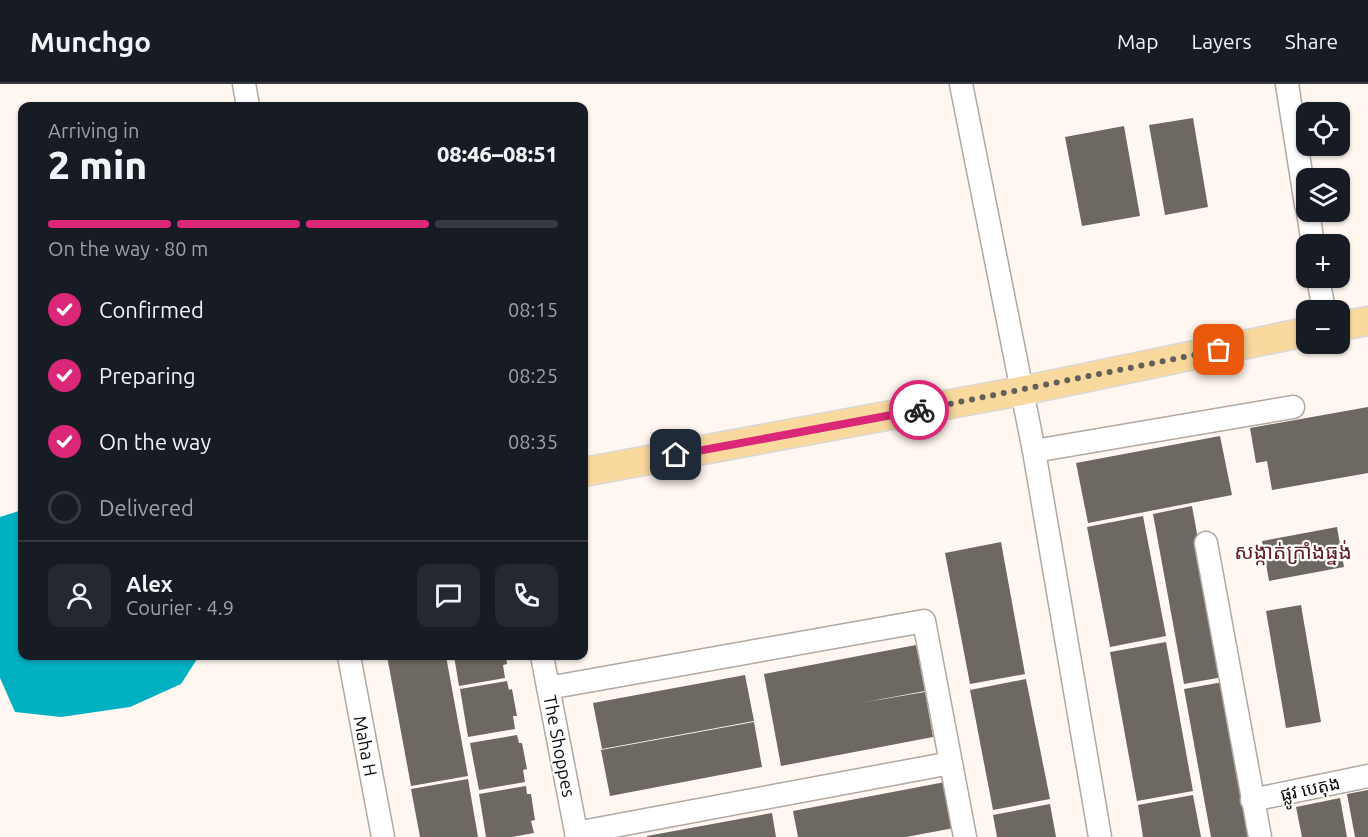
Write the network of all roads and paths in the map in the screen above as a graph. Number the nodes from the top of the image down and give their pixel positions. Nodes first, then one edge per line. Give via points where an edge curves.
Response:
1 (244, 84) edge
2 (961, 84) edge
3 (1287, 84) edge
4 (247, 102) edge
5 (1300, 168) edge
6 (1368, 321) edge
7 (1350, 324) edge
8 (1296, 334) edge
9 (1021, 391) junction
10 (1293, 407) dead end
11 (1035, 451) junction
12 (588, 471) edge
13 (1206, 543) dead end
14 (350, 660) edge
15 (543, 660) edge
16 (548, 688) junction
17 (951, 763) junction
18 (1368, 776) edge
19 (1252, 800) junction
20 (577, 835) edge
21 (383, 837) edge
22 (965, 837) edge
23 (1100, 837) edge
24 (1260, 837) edge

1 - 4 street
2 - 9 street
3 - 5 street
6 - 7 main road
8 - 9 main road
9 - 11 street
9 - 12 main road
10 - 11 street
11 - 23 street
13 - 19 street
14 - 21 street, Maha H
15 - 16 street, The Shoppes
16 - 17 street via 924,621
16 - 20 street, The Shoppes
17 - 20 street
17 - 22 street
18 - 19 street, ផ្លូវ បេតុង
19 - 24 street

